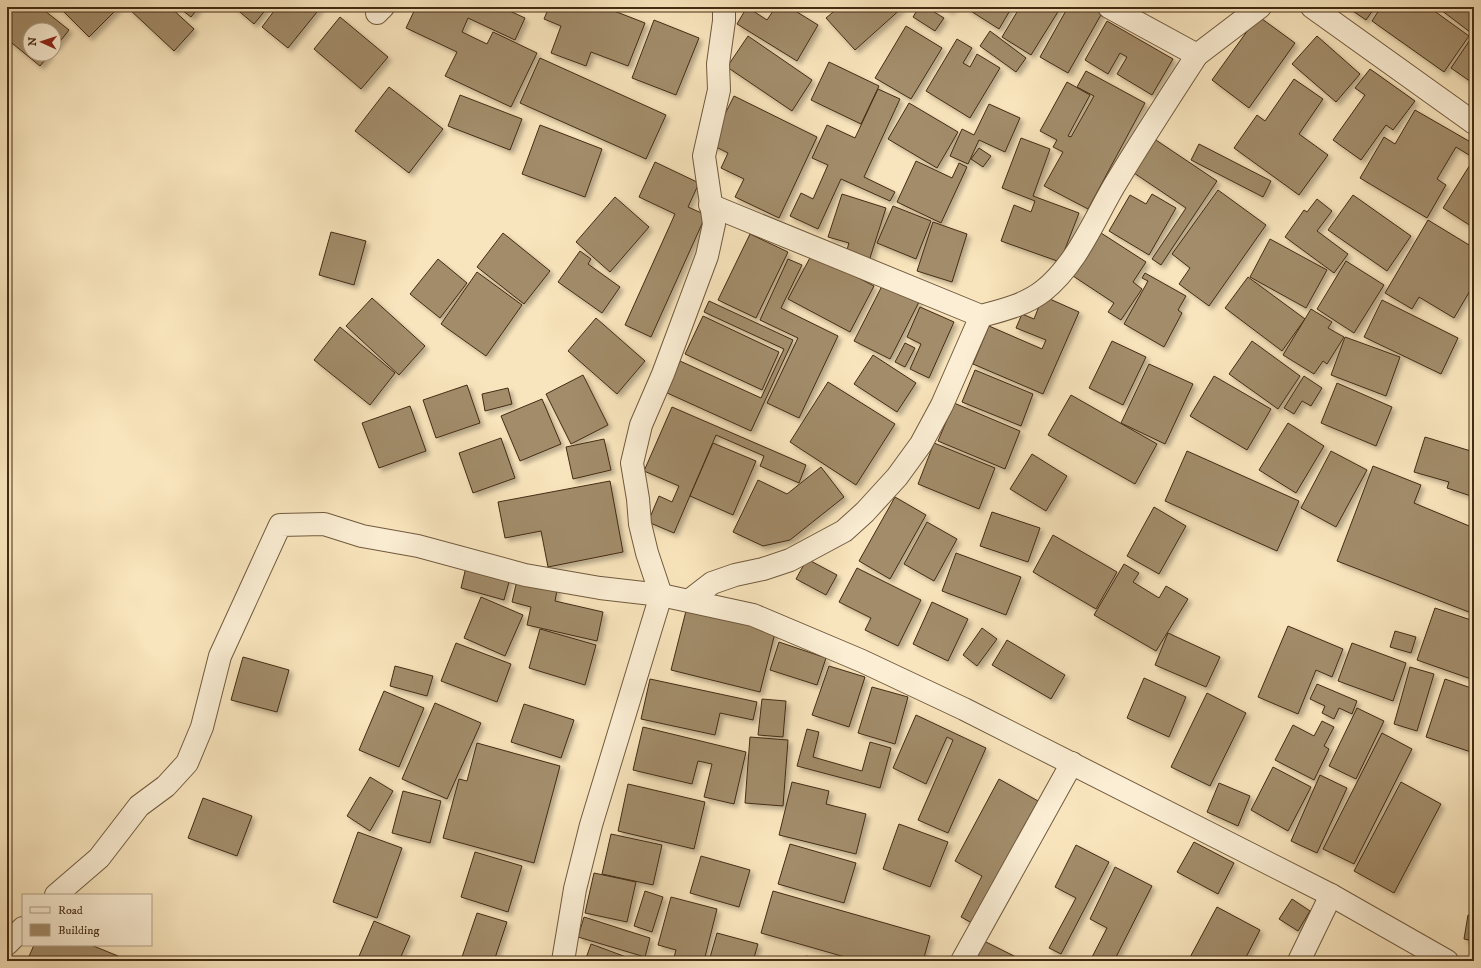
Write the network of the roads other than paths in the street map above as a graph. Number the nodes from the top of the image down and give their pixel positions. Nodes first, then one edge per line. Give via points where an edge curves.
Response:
1 (724, 7) edge
2 (1110, 7) edge
3 (1260, 7) edge
4 (1312, 7) edge
5 (1197, 55) junction
6 (1474, 123) edge
7 (710, 205) junction
8 (981, 316) junction
9 (661, 595) junction
10 (690, 600) junction
11 (1072, 763) junction
12 (57, 894) edge
13 (1331, 895) junction
14 (22, 929) edge
15 (7, 944) edge
16 (562, 961) edge
17 (962, 961) edge
18 (1299, 961) edge
19 (1447, 961) edge

1 - 7 street via 718,64 719,90 704,156
2 - 5 street
3 - 5 street
4 - 6 street
5 - 8 street via 1150,126 1068,265 1033,298
7 - 8 street
7 - 9 street via 714,224 707,256 641,425 632,463 640,524
8 - 10 street via 942,405 921,444 897,477 865,512 844,531 790,560 712,583
9 - 10 street
9 - 12 street via 525,576 418,546 362,536 324,524 280,525 220,656 202,727 186,763 166,786 139,806 99,858
9 - 16 street via 591,825 575,889
10 - 11 street via 753,615 848,655
11 - 13 street
11 - 17 street
13 - 18 street
13 - 19 street
14 - 15 street

